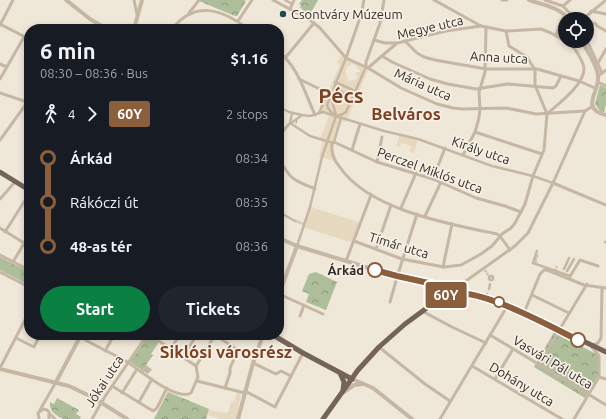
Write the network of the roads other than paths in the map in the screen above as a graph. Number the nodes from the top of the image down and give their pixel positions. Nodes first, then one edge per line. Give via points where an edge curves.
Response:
1 (13, 0) edge
2 (66, 0) edge
3 (134, 0) edge
4 (142, 0) edge
5 (198, 0) edge
6 (252, 0) edge
7 (273, 0) edge
8 (285, 0) edge
9 (290, 0) edge
10 (364, 0) edge
11 (384, 0) edge
12 (434, 0) edge
13 (502, 0) edge
14 (507, 0) edge
15 (530, 0) edge
16 (545, 0) edge
17 (570, 0) edge
18 (606, 0) edge
19 (293, 2) edge
20 (563, 6) junction
21 (290, 9) junction
22 (591, 11) joint
23 (560, 12) edge
24 (569, 12) edge
25 (189, 13) junction
26 (137, 14) junction
27 (606, 14) edge
28 (238, 21) junction
29 (314, 23) junction
30 (594, 23) edge
31 (98, 24) edge
32 (135, 24) edge
33 (176, 24) edge
34 (242, 24) edge
35 (0, 25) edge
36 (481, 26) junction
37 (486, 28) junction
38 (558, 29) edge
39 (506, 31) junction
40 (606, 31) edge
41 (556, 35) joint
42 (24, 37) joint
43 (374, 40) junction
44 (405, 41) junction
45 (397, 43) junction
46 (573, 48) edge
47 (586, 48) edge
48 (590, 48) edge
49 (606, 49) edge
50 (382, 56) junction
51 (286, 57) joint
52 (346, 58) junction
53 (598, 63) junction
54 (0, 64) edge
55 (7, 67) junction
56 (367, 67) junction
57 (486, 69) junction
58 (534, 69) junction
59 (606, 70) edge
60 (602, 73) junction
61 (561, 76) junction
62 (598, 76) junction
63 (0, 79) edge
64 (299, 79) junction
65 (579, 81) junction
66 (335, 82) junction
67 (598, 82) junction
68 (606, 86) edge
69 (536, 87) junction
70 (343, 88) junction
71 (480, 88) junction
72 (595, 88) junction
73 (346, 91) junction
74 (355, 91) junction
75 (0, 93) edge
76 (329, 93) junction
77 (24, 100) edge
78 (593, 106) junction
79 (24, 107) edge
80 (480, 108) junction
81 (284, 109) edge
82 (585, 111) junction
83 (292, 113) junction
84 (317, 114) junction
85 (547, 114) junction
86 (302, 115) junction
87 (606, 115) edge
88 (336, 116) junction
89 (342, 118) junction
90 (289, 124) junction
91 (360, 124) junction
92 (284, 130) edge
93 (474, 132) junction
94 (382, 138) dead end
95 (0, 140) edge
96 (327, 141) junction
97 (333, 143) junction
98 (445, 148) junction
99 (352, 150) junction
100 (542, 154) junction
101 (463, 155) junction
102 (376, 162) junction
103 (284, 168) edge
104 (0, 172) edge
105 (416, 173) junction
106 (533, 176) junction
107 (433, 179) junction
108 (16, 182) junction
109 (441, 182) junction
110 (554, 183) junction
111 (24, 187) edge
112 (316, 189) junction
113 (371, 195) junction
114 (0, 199) edge
115 (24, 202) edge
116 (391, 205) junction
117 (606, 205) edge
118 (401, 208) junction
119 (521, 212) junction
120 (417, 214) junction
121 (284, 215) edge
122 (425, 216) junction
123 (295, 221) tunnel mouth
124 (452, 224) junction
125 (0, 228) edge
126 (5, 232) junction
127 (500, 236) junction
128 (284, 240) edge
129 (354, 241) junction
130 (24, 243) joint
131 (297, 246) junction
132 (376, 249) junction
133 (510, 250) junction
134 (537, 252) dead end
135 (0, 255) edge
136 (569, 258) dead end
137 (402, 259) junction
138 (574, 259) dead end
139 (580, 260) dead end
140 (346, 261) junction
141 (13, 262) junction
142 (598, 266) dead end
143 (443, 267) junction
144 (24, 268) edge
145 (0, 272) edge
146 (397, 276) junction
147 (489, 276) tunnel mouth
148 (569, 278) junction
149 (284, 281) edge
150 (463, 283) junction
151 (24, 284) edge
152 (433, 284) junction
153 (587, 284) junction
154 (443, 287) junction
155 (604, 288) edge
156 (488, 289) dead end
157 (454, 291) junction
158 (465, 291) junction
159 (446, 295) junction
160 (532, 295) junction
161 (284, 296) edge
162 (475, 296) junction
163 (390, 302) dead end
164 (435, 302) junction
165 (304, 305) junction
166 (508, 305) junction
167 (422, 311) junction
168 (524, 313) junction
169 (569, 313) junction
170 (323, 314) dead end
171 (300, 316) dead end
172 (24, 322) edge
173 (559, 330) junction
174 (490, 335) junction
175 (16, 338) junction
176 (38, 340) edge
177 (79, 340) edge
178 (86, 340) edge
179 (111, 340) edge
180 (144, 340) edge
181 (158, 340) edge
182 (177, 340) edge
183 (194, 340) edge
184 (212, 340) edge
185 (223, 340) edge
186 (261, 340) edge
187 (281, 340) edge
188 (486, 343) junction
189 (591, 346) junction
190 (379, 347) junction
191 (171, 348) junction
192 (513, 349) junction
193 (105, 351) junction
194 (606, 352) edge
195 (303, 353) junction
196 (183, 356) junction
197 (128, 363) junction
198 (253, 363) junction
199 (540, 365) junction
200 (196, 366) junction
201 (472, 366) junction
202 (0, 368) edge
203 (137, 369) junction
204 (150, 370) dead end
205 (358, 370) junction
206 (141, 372) junction
207 (339, 372) junction
208 (291, 376) junction
209 (599, 377) junction
210 (152, 379) junction
211 (352, 379) junction
212 (495, 379) junction
213 (606, 379) edge
214 (197, 381) junction
215 (56, 382) junction
216 (366, 384) junction
217 (112, 386) junction
218 (167, 388) junction
219 (225, 388) junction
220 (245, 392) junction
221 (122, 393) junction
222 (342, 393) junction
223 (588, 395) junction
224 (46, 400) junction
225 (450, 401) junction
226 (101, 402) junction
227 (139, 402) junction
228 (606, 405) edge
229 (40, 410) junction
230 (49, 413) junction
231 (39, 419) edge
232 (49, 419) edge
233 (55, 419) edge
234 (92, 419) edge
235 (127, 419) edge
236 (238, 419) edge
237 (323, 419) edge
238 (412, 419) edge
239 (440, 419) edge
240 (562, 419) edge
241 (574, 419) edge

1 - 35 street
2 - 31 street
3 - 26 street
4 - 26 street
5 - 25 street
6 - 28 street
7 - 21 street
8 - 19 street
9 - 19 street
10 - 52 street
11 - 43 street
12 - 36 street
13 - 14 street
15 - 23 street
16 - 20 street
17 - 20 street
18 - 22 street
19 - 21 street
20 - 24 street
21 - 29 street
22 - 27 street
25 - 28 street via 211,9
25 - 33 street
26 - 32 street
28 - 34 street
29 - 51 street
29 - 52 street
30 - 40 street
35 - 42 street
36 - 37 street
36 - 44 street, Megye utca
37 - 39 street
37 - 57 street
38 - 41 street
39 - 41 street via 541,29
39 - 58 street via 509,46 527,57
42 - 55 street
43 - 45 street
43 - 56 street
44 - 45 street, Megye utca
44 - 57 street, Anna utca via 424,57
45 - 50 street, Megye utca
46 - 65 street via 584,67
47 - 62 street
48 - 53 street
49 - 53 street
50 - 56 street, Megye utca
50 - 71 street via 436,81
51 - 64 street
52 - 56 street, Mária utca
52 - 66 street
53 - 60 street
54 - 55 street
55 - 63 street
56 - 74 street
56 - 80 street, Mária utca via 401,88 437,104 453,108
57 - 58 street, Anna utca
57 - 71 street
58 - 61 street, Anna utca
58 - 69 street
59 - 60 street
60 - 62 street
61 - 65 street, Anna utca
61 - 69 street via 555,87
62 - 67 street
64 - 76 street
64 - 84 street
65 - 72 street, Anna utca
65 - 85 street via 570,94
66 - 70 street
66 - 76 street
67 - 68 street
67 - 72 street
69 - 71 street via 507,84
69 - 85 street
70 - 73 street
70 - 73 street via 341,92
71 - 80 street
72 - 78 street
73 - 74 street
74 - 88 street via 346,112
75 - 77 street
76 - 84 street
76 - 88 street
76 - 88 street via 326,105
78 - 82 street
78 - 87 street via 598,112
79 - 95 street
80 - 85 street, Mária utca via 506,108
80 - 93 street
81 - 83 street
82 - 85 street, Mária utca
82 - 110 street
83 - 86 street
83 - 90 street
84 - 86 street
84 - 88 street, Király utca via 323,112
85 - 100 street, Tímár utca via 546,142
86 - 90 street
88 - 89 street, Király utca
88 - 96 street
89 - 91 street, Király utca
89 - 97 street
90 - 92 street
90 - 96 street via 310,136
91 - 98 street, Király utca
91 - 99 street
93 - 100 street
93 - 101 street
94 - 102 street
96 - 97 street
96 - 112 street
97 - 99 street, Perczel Miklós utca
97 - 113 street via 332,154 347,178
98 - 101 street, Király utca
98 - 107 street
99 - 102 street, Perczel Miklós utca
100 - 106 street, Tímár utca
101 - 106 street, Király utca via 492,166
102 - 105 street, Perczel Miklós utca
103 - 112 street via 292,179
104 - 108 main road
105 - 107 street, Perczel Miklós utca
105 - 118 street
106 - 110 street, Király utca
106 - 119 street, Tímár utca
107 - 109 street, Perczel Miklós utca
108 - 111 main road
108 - 114 street
109 - 119 street, Perczel Miklós utca via 476,198
109 - 122 street
110 - 117 street, Király utca
110 - 133 street via 528,233
112 - 131 street
113 - 116 street
113 - 129 street
115 - 126 street
116 - 118 street
116 - 132 street
118 - 120 street
119 - 127 street, Tímár utca via 511,228
120 - 122 street
120 - 137 street
121 - 123 street
122 - 124 street
124 - 127 street
124 - 143 street
125 - 126 street
126 - 130 street
127 - 133 street
127 - 143 street, Tímár utca via 492,246 467,262
128 - 131 street
129 - 132 street, Tímár utca
129 - 140 street
130 - 141 street
131 - 140 street
131 - 149 street
132 - 137 street, Tímár utca
133 - 150 street
134 - 139 street via 533,263 570,276
135 - 141 street
136 - 138 street via 566,269
137 - 143 street, Tímár utca
137 - 146 street
140 - 146 street
141 - 144 street
142 - 148 street via 580,260
145 - 151 street
146 - 152 street
146 - 163 street
147 - 156 street
148 - 153 street
148 - 160 street via 544,270
150 - 157 street
150 - 158 street
152 - 154 street
152 - 159 street
152 - 164 street via 438,293
153 - 155 street
153 - 169 street
154 - 157 street
154 - 159 street
155 - 189 street via 600,341
157 - 158 street
157 - 159 main road
157 - 162 main road
158 - 162 street
159 - 164 main road
160 - 168 street
160 - 169 street
161 - 165 street
162 - 166 main road
164 - 167 main road
165 - 170 street
165 - 171 street
166 - 168 main road
166 - 174 street
167 - 188 street
167 - 190 main road
168 - 173 main road
169 - 173 street
172 - 175 street
173 - 189 main road
173 - 199 street
174 - 188 street
174 - 192 street, Vasvári Pál utca
175 - 176 street via 34,347
175 - 202 street
177 - 215 street
178 - 193 street
179 - 193 street
180 - 197 street, Jókai utca
181 - 191 street
182 - 191 street
183 - 196 street
184 - 200 street
185 - 219 street via 238,350
186 - 198 street
187 - 195 main road
188 - 201 street
189 - 194 main road
189 - 209 street via 599,356
190 - 205 main road
190 - 225 street
191 - 196 street
192 - 199 street, Vasvári Pál utca
192 - 212 street
193 - 197 street
195 - 207 main road
195 - 208 street
196 - 200 street
197 - 203 street
197 - 217 street, Jókai utca
198 - 208 street via 276,374 281,371
198 - 220 street
199 - 223 street, Vasvári Pál utca
200 - 214 street
201 - 212 street, Dohány utca
201 - 225 street
202 - 215 street
203 - 206 street
203 - 221 street
204 - 206 street via 145,368
205 - 207 main road via 349,373
205 - 211 main road
206 - 210 street
207 - 211 main road
207 - 222 main road via 344,382
208 - 220 street via 275,407
209 - 213 street
209 - 223 street
210 - 218 street
210 - 227 street
211 - 216 street
211 - 222 main road
212 - 240 street, Dohány utca
214 - 218 street via 193,392 188,395
214 - 219 street
215 - 224 street
215 - 226 street via 79,390
216 - 222 street via 355,385
216 - 238 street
217 - 221 street
217 - 226 street, Jókai utca
218 - 227 street via 155,411
219 - 220 street
220 - 236 street
221 - 227 street
222 - 237 main road
223 - 228 street, Vasvári Pál utca
223 - 241 street
224 - 229 street
224 - 230 street via 45,405
225 - 239 street
226 - 234 street, Jókai utca
226 - 235 street
229 - 230 street via 44,409
229 - 231 street
230 - 232 street
230 - 233 street

